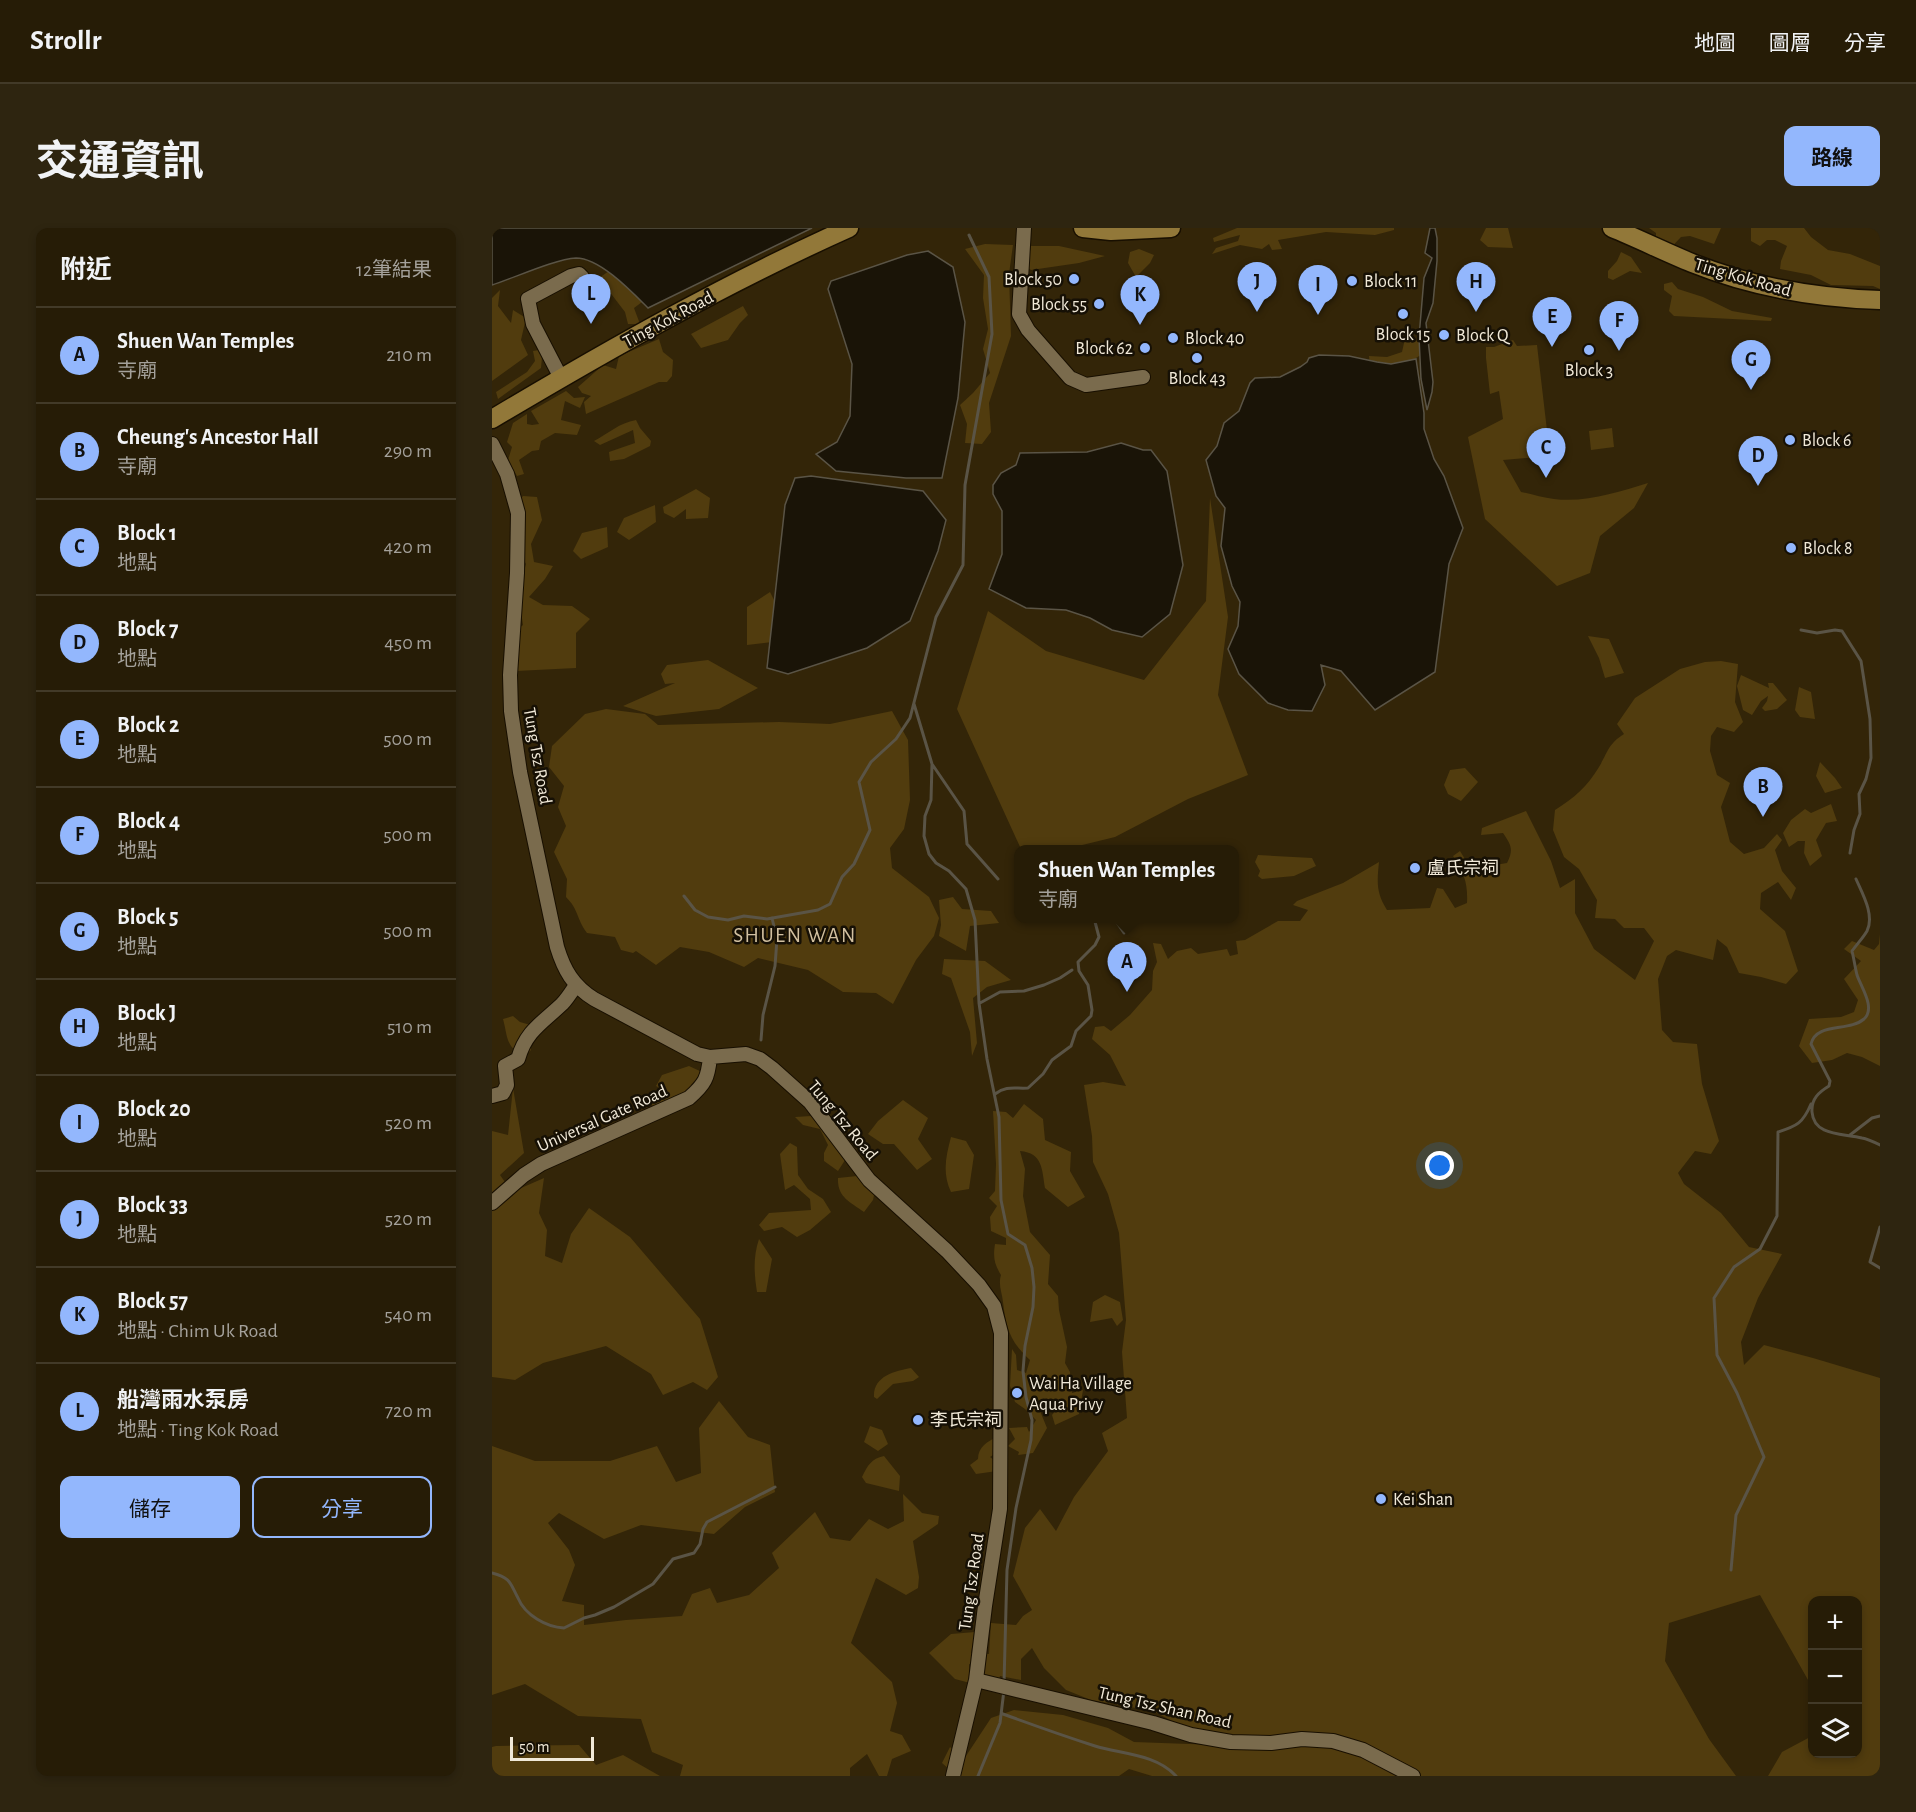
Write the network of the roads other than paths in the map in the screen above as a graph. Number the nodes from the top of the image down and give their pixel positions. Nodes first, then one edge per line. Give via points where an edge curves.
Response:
1 (849, 228) edge
2 (1024, 228) edge
3 (1083, 228) edge
4 (1171, 228) edge
5 (1612, 228) edge
6 (1880, 300) edge
7 (596, 304) dead end
8 (1143, 377) dead end
9 (561, 378) junction
10 (492, 418) edge
11 (492, 444) edge
12 (576, 985) junction
13 (710, 1057) junction
14 (492, 1096) edge
15 (492, 1203) edge
16 (976, 1680) junction
17 (953, 1776) edge
18 (1413, 1776) edge

1 - 9 main road, Ting Kok Road via 794,252
2 - 8 street via 1019,299 1020,314 1028,330 1078,382 1086,385
3 - 4 main road
5 - 6 main road, Ting Kok Road via 1692,263 1752,283 1841,299
7 - 9 street via 579,274 528,299 533,324
9 - 10 main road, Ting Kok Road
11 - 12 street, Tung Tsz Road via 507,474 518,513 510,675 520,772 557,947 564,968
12 - 13 street, Tung Tsz Road via 650,1030
12 - 14 street via 523,1043 518,1059 505,1066 507,1085 503,1093
13 - 15 street, Universal Gate Road via 709,1076 689,1098 541,1164
13 - 16 street, Tung Tsz Road via 746,1054 772,1068 810,1102 869,1179 947,1251 994,1306 1001,1333 1000,1509
16 - 17 street, Tung Tsz Road
16 - 18 street, Tung Tsz Shan Road via 1201,1737 1231,1742 1333,1741 1363,1750

